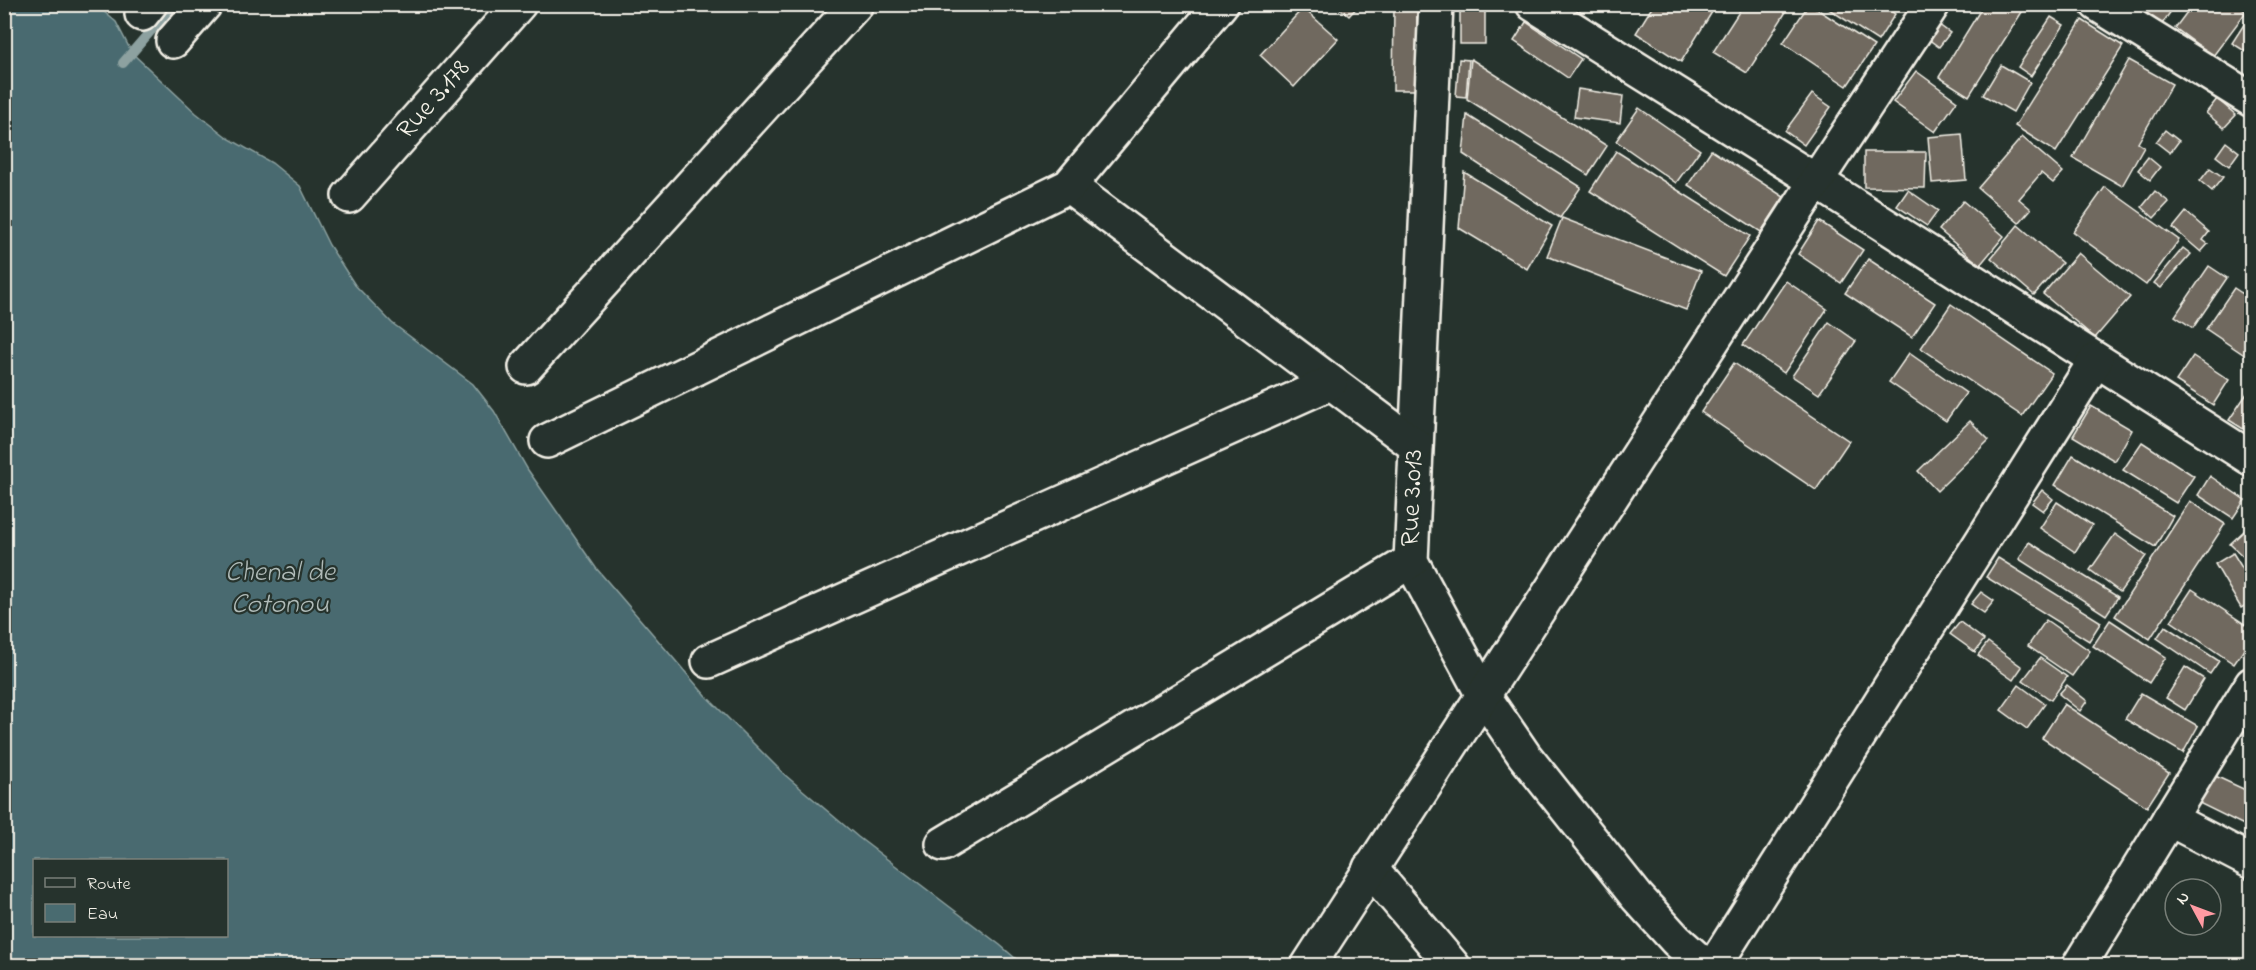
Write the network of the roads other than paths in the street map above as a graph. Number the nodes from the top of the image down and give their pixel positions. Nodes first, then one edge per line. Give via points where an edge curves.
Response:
1 (205, 4) edge
2 (519, 4) edge
3 (856, 4) edge
4 (1221, 4) edge
5 (1436, 4) edge
6 (1533, 4) edge
7 (1933, 4) edge
8 (2097, 4) edge
9 (172, 41) dead end
10 (2252, 100) edge
11 (1816, 181) junction
12 (1069, 186) junction
13 (349, 196) dead end
14 (2096, 360) junction
15 (526, 367) dead end
16 (1330, 383) junction
17 (547, 441) dead end
18 (1416, 446) junction
19 (2252, 459) edge
20 (1411, 561) junction
21 (709, 661) dead end
22 (2252, 684) edge
23 (1483, 695) junction
24 (2169, 819) junction
25 (943, 844) dead end
26 (2252, 862) edge
27 (1371, 868) junction
28 (1308, 966) edge
29 (1453, 966) edge
30 (1705, 966) edge
31 (1713, 966) edge
32 (2079, 966) edge

1 - 9 street
2 - 13 street, Rue 3.178
3 - 15 street
4 - 12 street
5 - 18 street, Rue 3.013
6 - 11 street
7 - 11 street
8 - 10 street
11 - 14 street
11 - 23 street
12 - 16 street
12 - 17 street
14 - 19 street
14 - 31 street
16 - 18 street
16 - 21 street
18 - 20 street, Rue 3.013
20 - 23 street, Rue 3.013
20 - 25 street
22 - 24 street
23 - 27 street
23 - 30 street, Rue 3.013 via 1524,755 1614,869 1676,940
24 - 26 street
24 - 32 street
27 - 28 street
27 - 29 street

